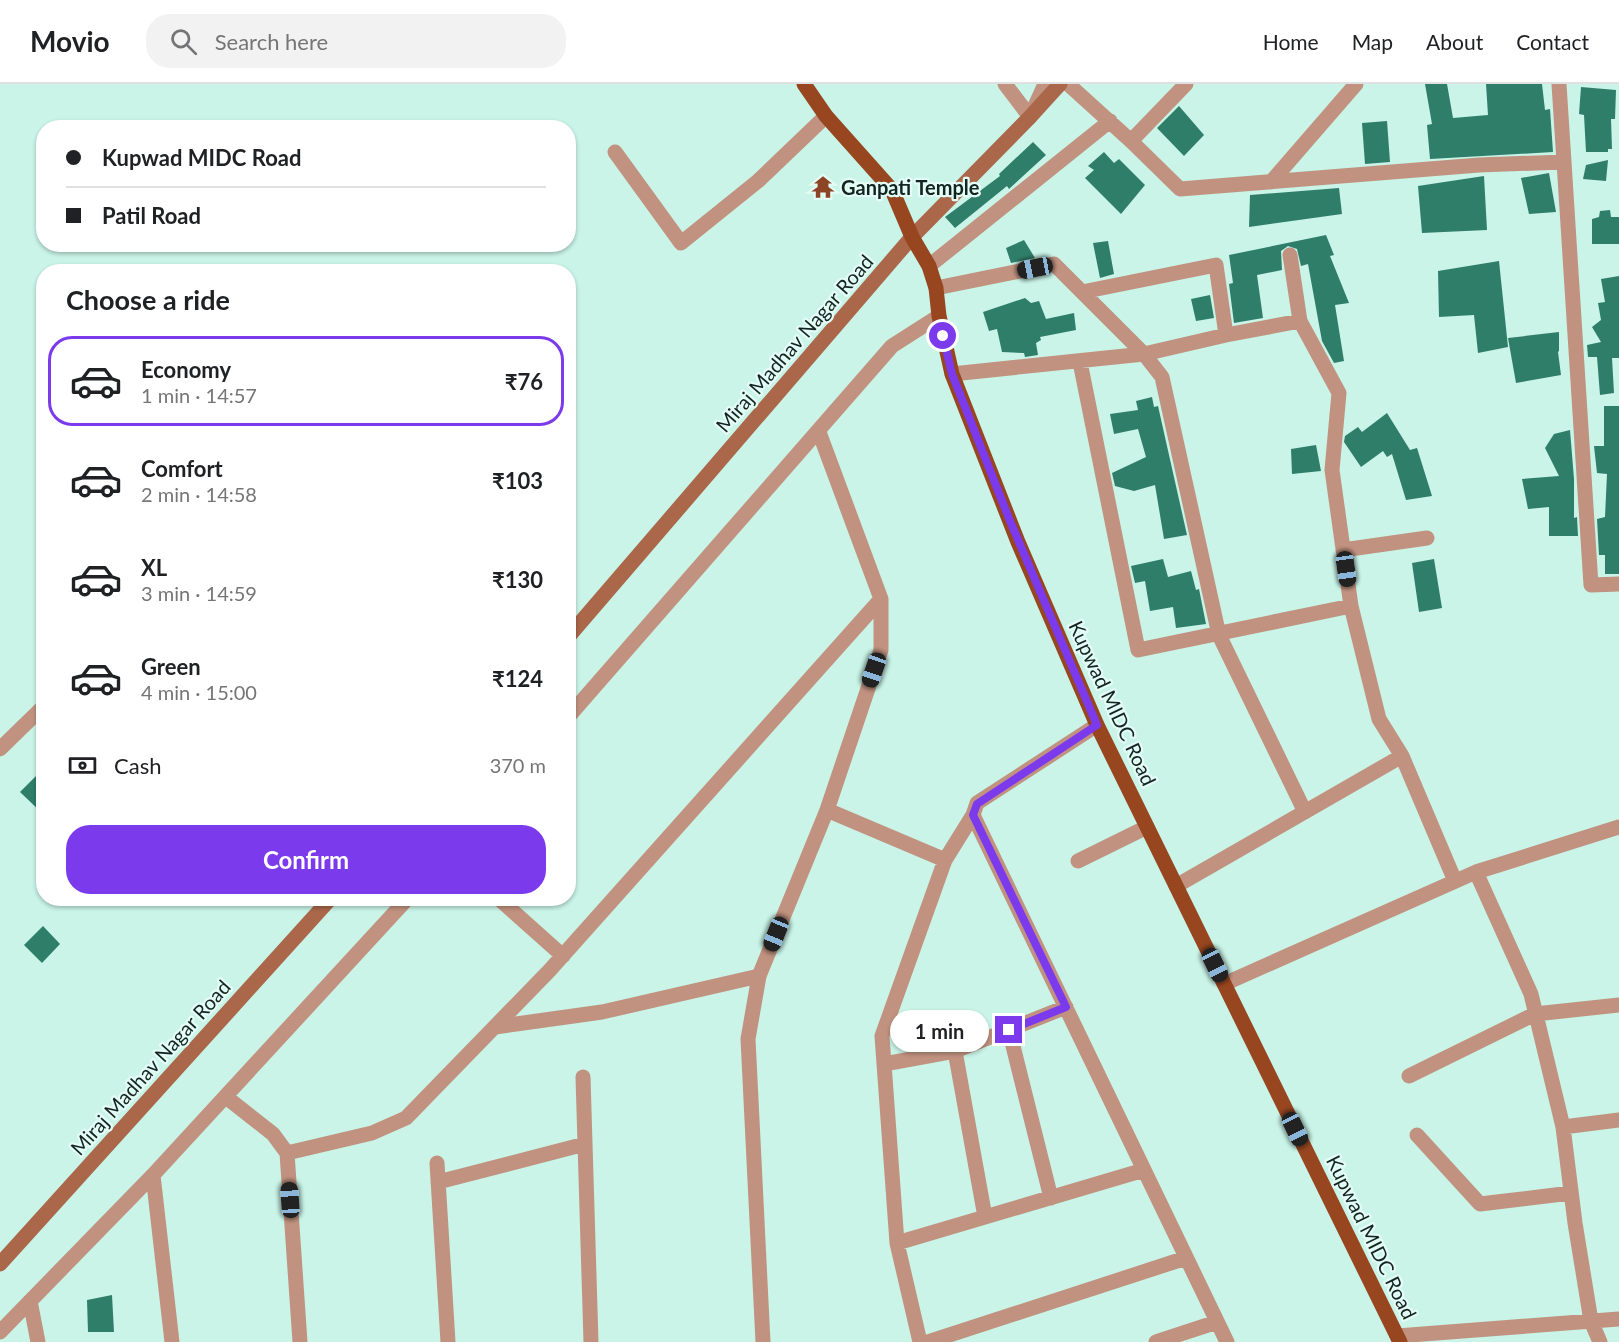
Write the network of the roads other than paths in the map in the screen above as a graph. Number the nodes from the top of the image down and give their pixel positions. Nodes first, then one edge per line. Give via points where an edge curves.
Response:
1 (804, 84) edge
2 (1005, 84) edge
3 (1045, 84) edge
4 (1060, 84) edge
5 (1068, 84) edge
6 (1186, 84) edge
7 (1356, 84) edge
8 (1559, 84) edge
9 (826, 116) junction
10 (1030, 117) junction
11 (1110, 121) junction
12 (1131, 141) junction
13 (615, 152) dead end
14 (1564, 162) junction
15 (1271, 182) junction
16 (912, 237) junction
17 (1290, 255) dead end
18 (929, 266) junction
19 (936, 288) junction
20 (1082, 292) junction
21 (939, 316) junction
22 (1300, 321) junction
23 (1226, 335) junction
24 (1144, 354) junction
25 (1080, 362) junction
26 (952, 374) junction
27 (819, 432) junction
28 (1427, 538) dead end
29 (1343, 550) junction
30 (1619, 584) edge
31 (881, 599) junction
32 (1351, 606) junction
33 (576, 628) edge
34 (1219, 634) junction
35 (576, 708) edge
36 (36, 714) edge
37 (1097, 725) junction
38 (0, 749) edge
39 (1402, 756) junction
40 (827, 810) junction
41 (1305, 812) junction
42 (973, 815) junction
43 (1147, 826) junction
44 (1619, 826) edge
45 (945, 860) junction
46 (1078, 861) dead end
47 (1476, 872) junction
48 (1455, 881) junction
49 (1176, 886) junction
50 (324, 906) edge
51 (401, 906) edge
52 (507, 906) edge
53 (563, 956) junction
54 (759, 976) junction
55 (1224, 984) junction
56 (1619, 1005) edge
57 (1066, 1007) junction
58 (1535, 1014) junction
59 (495, 1028) junction
60 (1009, 1030) junction
61 (956, 1051) junction
62 (884, 1064) junction
63 (1408, 1076) dead end
64 (583, 1077) dead end
65 (226, 1097) junction
66 (1619, 1120) edge
67 (1563, 1127) junction
68 (1417, 1135) dead end
69 (585, 1144) junction
70 (287, 1153) junction
71 (437, 1163) dead end
72 (1144, 1170) junction
73 (153, 1175) junction
74 (438, 1182) junction
75 (1572, 1193) junction
76 (1051, 1198) junction
77 (985, 1217) junction
78 (897, 1243) junction
79 (1186, 1258) junction
80 (0, 1264) edge
81 (30, 1301) junction
82 (1619, 1319) edge
83 (1591, 1321) junction
84 (1217, 1322) junction
85 (0, 1332) edge
86 (1398, 1339) edge
87 (38, 1342) edge
88 (172, 1342) edge
89 (300, 1342) edge
90 (448, 1342) edge
91 (591, 1342) edge
92 (763, 1342) edge
93 (920, 1342) edge
94 (928, 1342) edge
95 (1156, 1342) edge
96 (1227, 1342) edge
97 (1600, 1342) edge

1 - 9 main road, Kupwad MIDC Road
2 - 10 street
3 - 10 street
4 - 10 street, Miraj Madhav Nagar Road
5 - 11 street
6 - 12 street
7 - 15 street
8 - 14 street
9 - 13 street via 758,181 681,243
9 - 16 main road, Kupwad MIDC Road via 892,190
10 - 16 street, Miraj Madhav Nagar Road
11 - 12 street
11 - 18 street
12 - 15 street via 1180,189
14 - 15 street
14 - 30 street via 1591,585
16 - 18 main road, Kupwad MIDC Road
16 - 33 street, Miraj Madhav Nagar Road
17 - 22 street
18 - 19 main road, Kupwad MIDC Road
19 - 20 street via 1054,264
19 - 21 main road, Kupwad MIDC Road
20 - 23 street via 1216,265
20 - 24 street
21 - 26 main road, Kupwad MIDC Road
21 - 27 street via 892,346
22 - 23 street
22 - 29 street via 1339,393 1332,470
23 - 24 street
24 - 25 street
24 - 34 street via 1162,377
25 - 26 street
25 - 34 street via 1138,650
26 - 37 main road, Kupwad MIDC Road via 1018,542
27 - 31 street
27 - 35 street
28 - 29 street
29 - 32 street
31 - 40 street via 881,651
31 - 53 street
32 - 34 street
32 - 39 street via 1379,719
34 - 41 street
36 - 38 street
37 - 42 street via 977,804
37 - 43 main road, Kupwad MIDC Road
39 - 41 street
39 - 48 street
40 - 45 street
40 - 54 street
41 - 49 street
42 - 45 street
42 - 57 street
43 - 46 street
43 - 49 main road, Kupwad MIDC Road
44 - 47 street
45 - 62 street via 882,1035
47 - 48 street
47 - 58 street via 1531,994
48 - 55 street
49 - 55 main road, Kupwad MIDC Road
50 - 80 street, Miraj Madhav Nagar Road
51 - 65 street
52 - 53 street
53 - 59 street
54 - 59 street via 602,1012
54 - 92 street via 748,1039
55 - 86 main road, Kupwad MIDC Road
56 - 58 street
57 - 60 street
57 - 72 street
58 - 63 street
58 - 67 street
59 - 70 street via 406,1118 372,1133
60 - 61 street
60 - 76 street
61 - 62 street
61 - 77 street
62 - 78 street
64 - 69 street
65 - 70 street via 273,1134
65 - 73 street
66 - 67 street
67 - 75 street
68 - 75 street via 1480,1203
69 - 74 street
69 - 91 street
70 - 89 street
71 - 74 street
72 - 76 street
72 - 79 street
73 - 81 street
73 - 88 street
74 - 90 street
75 - 83 street
76 - 77 street
77 - 78 street
78 - 93 street
79 - 84 street
79 - 94 street
81 - 85 street
81 - 87 street
82 - 83 street
83 - 86 street
83 - 97 street
84 - 95 street
84 - 96 street

